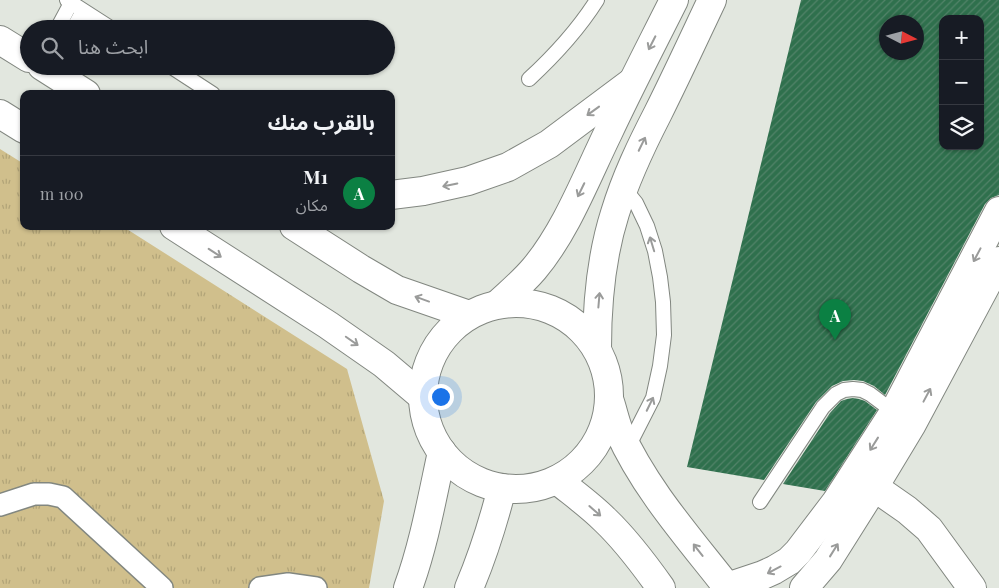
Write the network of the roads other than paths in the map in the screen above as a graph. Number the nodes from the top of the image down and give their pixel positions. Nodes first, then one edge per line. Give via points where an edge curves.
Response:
1 (597, 0) edge
2 (674, 0) edge
3 (712, 0) edge
4 (74, 4) edge
5 (62, 20) edge
6 (74, 20) edge
7 (98, 20) edge
8 (0, 40) edge
9 (20, 52) edge
10 (58, 75) edge
11 (184, 75) edge
12 (529, 79) dead end
13 (632, 82) junction
14 (80, 90) edge
15 (207, 90) edge
16 (0, 114) edge
17 (20, 126) edge
18 (624, 187) junction
19 (395, 195) edge
20 (999, 212) edge
21 (180, 230) edge
22 (300, 230) edge
23 (999, 261) edge
24 (498, 303) junction
25 (469, 315) junction
26 (597, 348) junction
27 (423, 397) junction
28 (610, 402) junction
29 (894, 412) junction
30 (628, 447) junction
31 (442, 452) junction
32 (557, 480) junction
33 (874, 487) junction
34 (502, 488) junction
35 (760, 502) dead end
36 (0, 505) edge
37 (728, 587) edge
38 (162, 588) edge
39 (260, 588) edge
40 (316, 588) edge
41 (408, 588) edge
42 (469, 588) edge
43 (661, 588) edge
44 (804, 588) edge
45 (972, 588) edge

1 - 12 lane via 571,37
2 -> 13 street
18 -> 3 street via 641,145
4 - 5 lane
4 - 6 lane
4 - 7 lane
8 - 9 street
10 - 14 street
11 - 15 lane
13 -> 19 street via 549,144 508,167 468,181
13 -> 24 street via 563,226 534,269
16 - 17 street
26 -> 18 street via 600,281 614,214
30 -> 18 lane via 653,398 664,334 655,251 636,202
20 -> 29 street
21 -> 27 street via 328,325 384,364
25 -> 22 street via 397,290
33 -> 23 street via 912,424
24 - 25 street
24 - 26 street via 527,302 555,310 579,326
25 - 27 street via 444,336 428,365
26 - 28 street via 607,374
27 - 31 street via 432,435
28 - 30 street
28 - 32 street via 602,433 583,460
29 - 35 lane via 862,390 844,390 836,394 823,407
29 -> 37 street via 836,502 789,562 763,576
37 -> 30 street via 665,508
31 - 34 street via 479,482
31 - 41 street
32 - 34 street via 520,489
32 -> 43 street via 604,519
44 -> 33 street via 828,560
33 - 45 street via 929,529
34 - 42 street via 493,524
36 - 38 street via 34,494 63,498
39 - 40 street via 288,584

